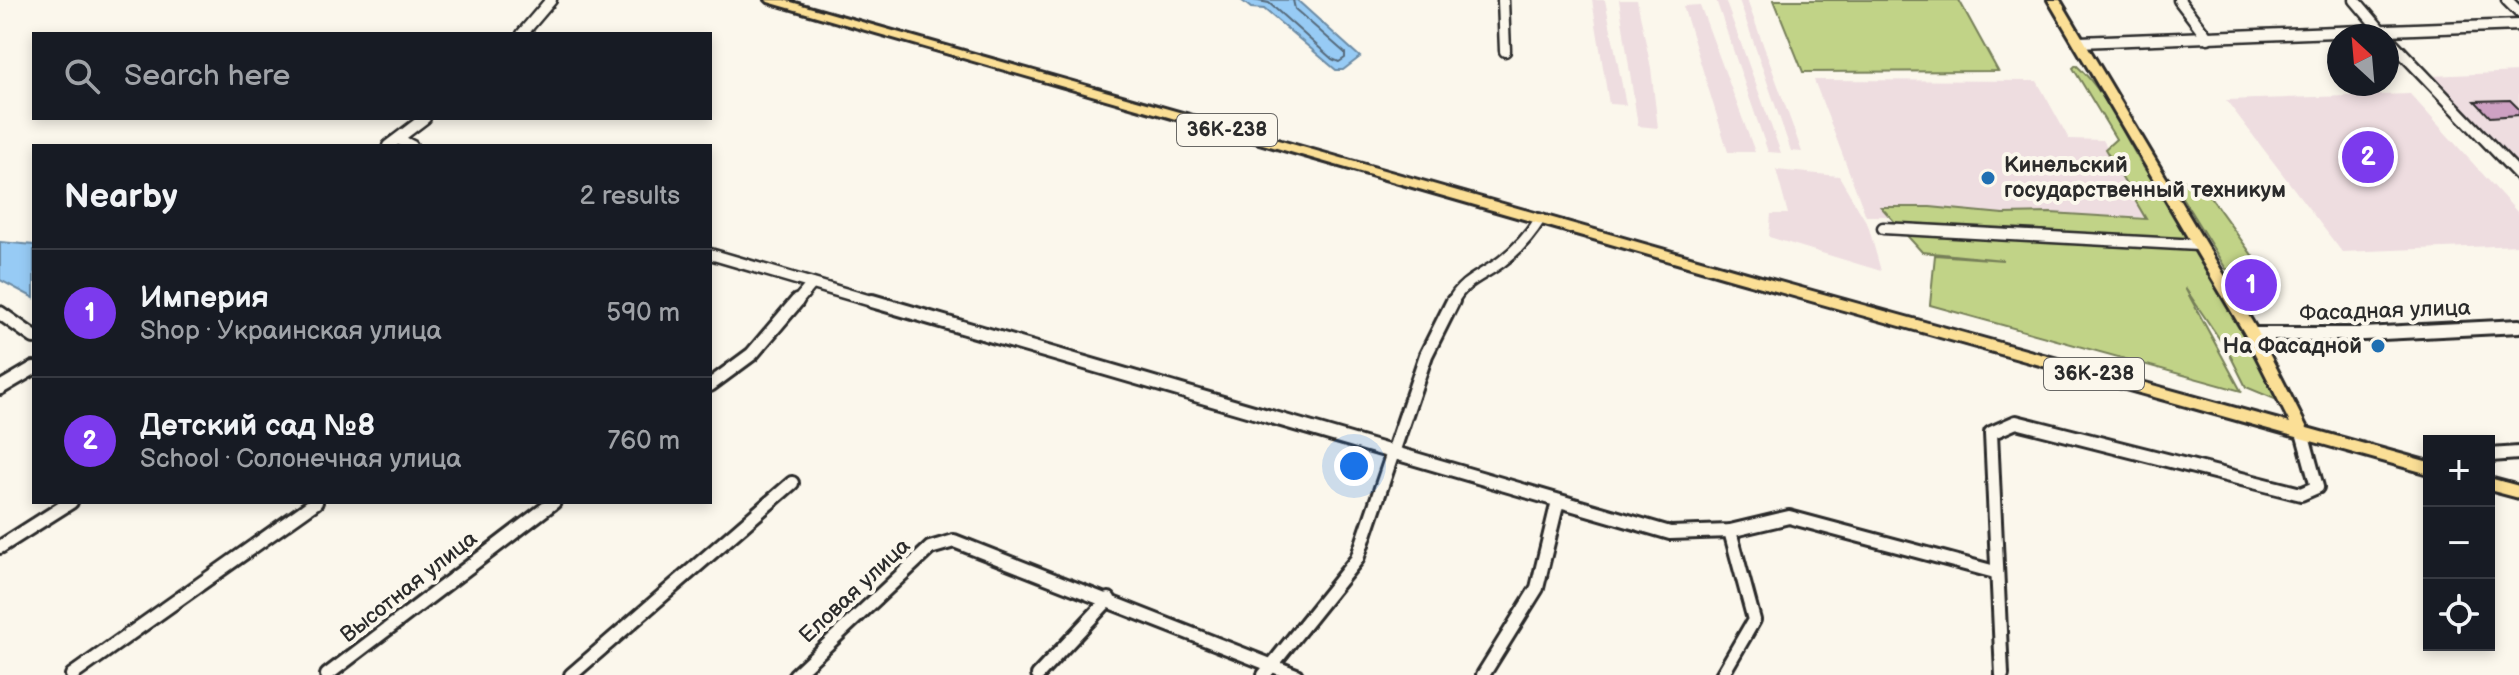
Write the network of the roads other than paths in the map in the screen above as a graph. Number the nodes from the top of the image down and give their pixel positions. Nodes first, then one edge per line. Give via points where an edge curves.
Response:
1 (551, 0) edge
2 (772, 0) edge
3 (1503, 0) edge
4 (2054, 0) edge
5 (2179, 0) edge
6 (2355, 0) edge
7 (2507, 0) edge
8 (2519, 12) edge
9 (2376, 24) edge
10 (2519, 25) edge
11 (524, 32) edge
12 (2399, 33) edge
13 (2327, 35) edge
14 (2208, 38) junction
15 (2079, 42) junction
16 (2399, 49) edge
17 (1505, 51) dead end
18 (422, 120) edge
19 (398, 139) junction
20 (391, 144) edge
21 (408, 144) edge
22 (2519, 175) edge
23 (1540, 219) junction
24 (1883, 228) dead end
25 (2198, 245) junction
26 (712, 255) edge
27 (812, 284) junction
28 (0, 313) edge
29 (2519, 326) edge
30 (2252, 334) junction
31 (32, 336) edge
32 (32, 369) edge
33 (712, 384) edge
34 (0, 388) edge
35 (2302, 432) junction
36 (1392, 453) junction
37 (2519, 453) edge
38 (2495, 455) edge
39 (2423, 466) edge
40 (792, 483) dead end
41 (2495, 486) edge
42 (2519, 492) edge
43 (1558, 501) junction
44 (68, 504) edge
45 (313, 504) edge
46 (551, 504) edge
47 (1730, 531) junction
48 (0, 547) edge
49 (1995, 572) junction
50 (1109, 599) junction
51 (1268, 670) edge
52 (72, 675) edge
53 (327, 675) edge
54 (571, 675) edge
55 (795, 675) edge
56 (1038, 675) edge
57 (1296, 675) edge
58 (1483, 675) edge
59 (1722, 675) edge
60 (2002, 675) edge

1 - 11 street
2 - 23 main road, 36К-238
3 - 17 street
4 - 15 main road
5 - 14 street
6 - 9 street
7 - 8 street
10 - 12 street
13 - 14 street
14 - 15 street
15 - 25 main road
16 - 22 street
18 - 19 street
19 - 20 street
19 - 21 street
23 - 35 main road, 36К-238
23 - 36 street via 1528,239 1500,263 1459,288 1426,355
24 - 25 street
25 - 30 main road
26 - 27 street
27 - 33 street via 752,354
27 - 36 street
28 - 31 street
29 - 30 street, Фасадная улица
30 - 35 main road
32 - 34 street
35 - 39 main road, 36К-238
35 - 49 street via 2317,487 2301,494 2016,422 1991,433
36 - 43 street
36 - 51 street via 1357,559
37 - 38 street
40 - 54 street
41 - 42 main road
43 - 47 street via 1670,533
43 - 58 street via 1537,588
44 - 48 street
45 - 52 street
46 - 53 street, Высотная улица
47 - 49 street via 1789,517
47 - 59 street via 1754,620
49 - 60 street
50 - 51 street
50 - 55 street, Еловая улица via 970,545 945,542 930,548
50 - 56 street
51 - 57 street

